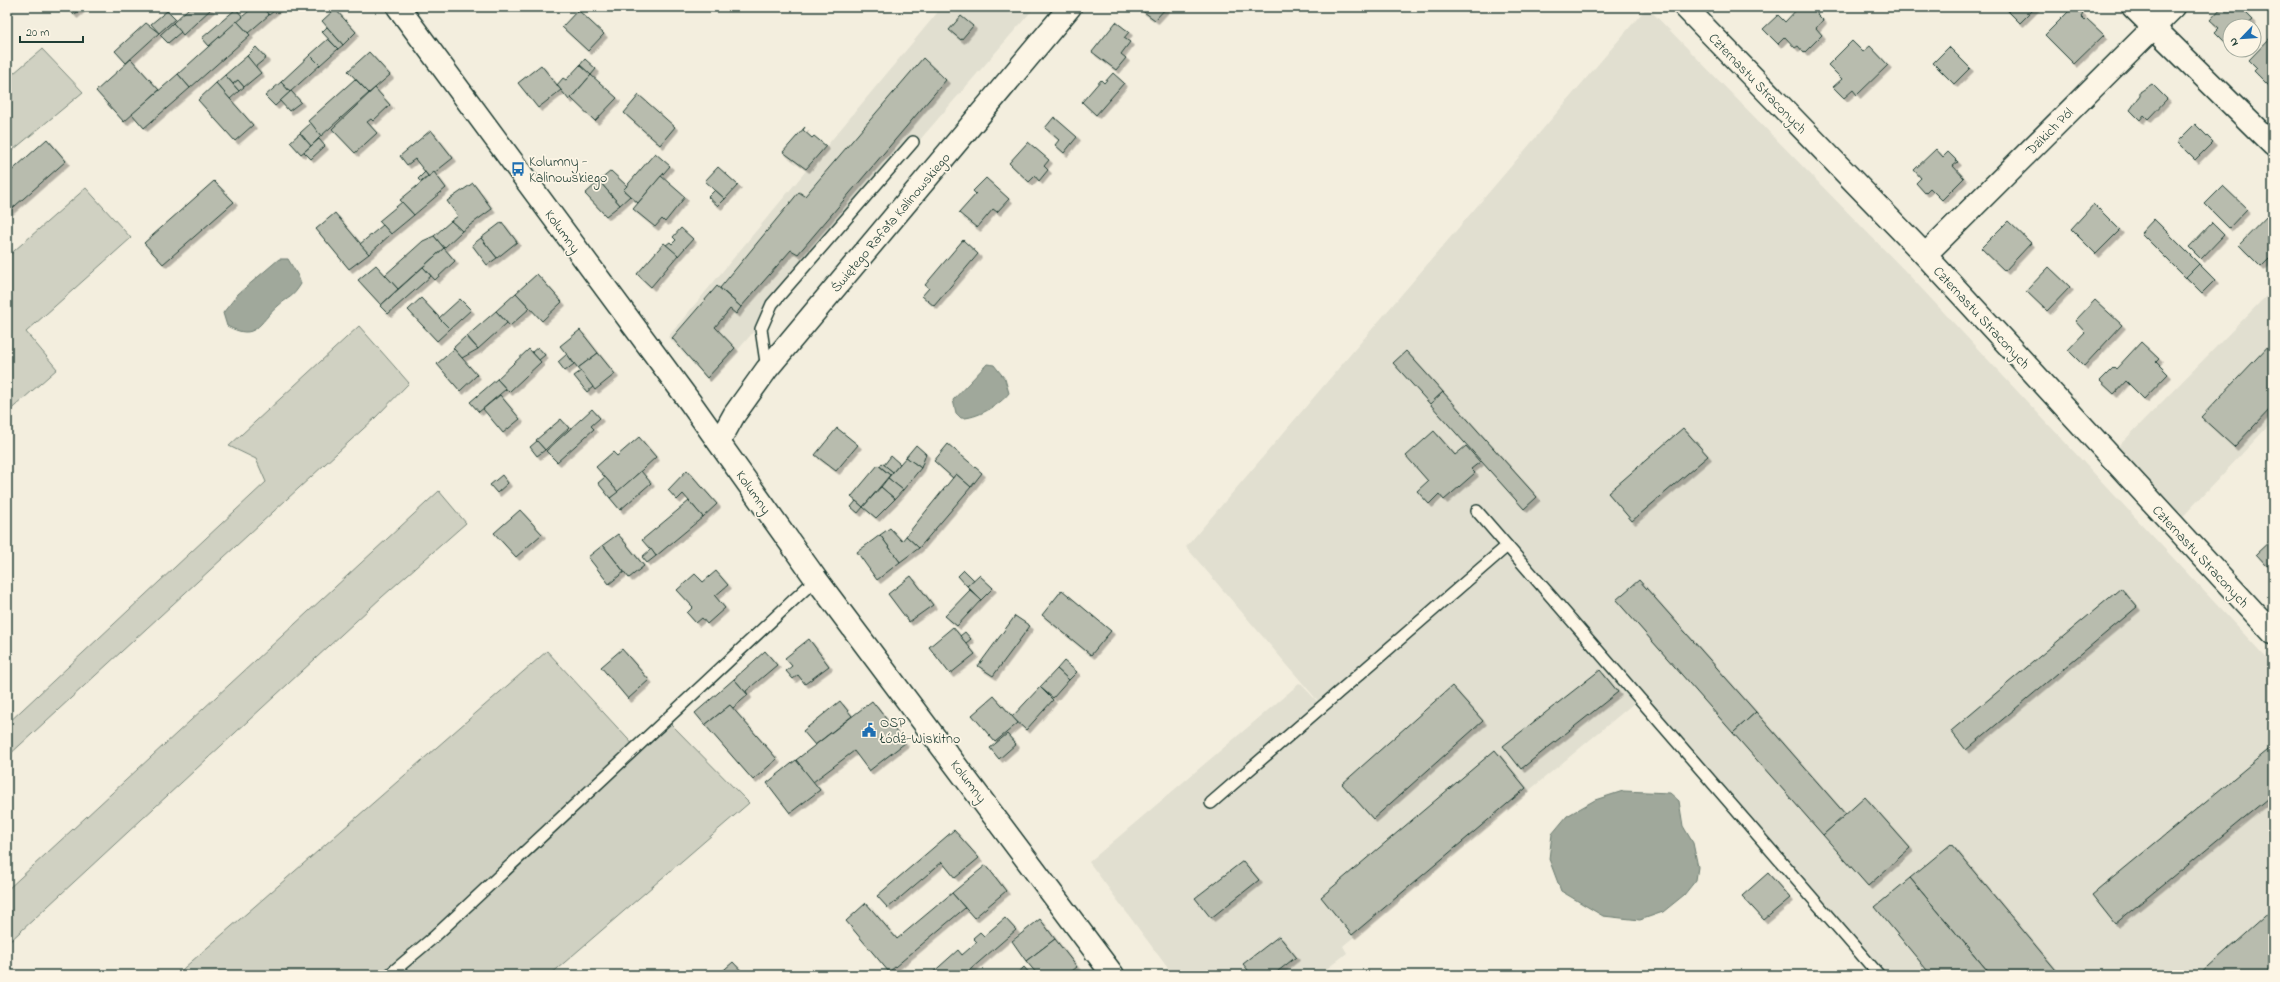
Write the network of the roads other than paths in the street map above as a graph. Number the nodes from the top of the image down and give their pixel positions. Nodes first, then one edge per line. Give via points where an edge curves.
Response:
1 (398, 7) edge
2 (1070, 7) edge
3 (1685, 7) edge
4 (2133, 7) edge
5 (2174, 7) edge
6 (2153, 28) junction
7 (913, 142) dead end
8 (2273, 145) edge
9 (1925, 255) junction
10 (767, 369) junction
11 (719, 442) junction
12 (1477, 511) dead end
13 (1507, 546) junction
14 (816, 578) junction
15 (2273, 633) edge
16 (1211, 803) dead end
17 (389, 975) edge
18 (1113, 975) edge
19 (1879, 975) edge

1 - 11 street, Kolumny
2 - 10 street, Świętego Rafała Kalinowskiego
3 - 9 street, Czternastu Straconych
4 - 6 street
5 - 6 street, Dzikich Pól
6 - 8 street
6 - 9 street, Dzikich Pól
7 - 10 lane via 772,304 761,330
9 - 15 street, Czternastu Straconych
10 - 11 street, Świętego Rafała Kalinowskiego via 734,415
11 - 14 street, Kolumny
12 - 13 lane
13 - 16 lane
13 - 19 lane
14 - 17 lane via 434,937
14 - 18 street, Kolumny

